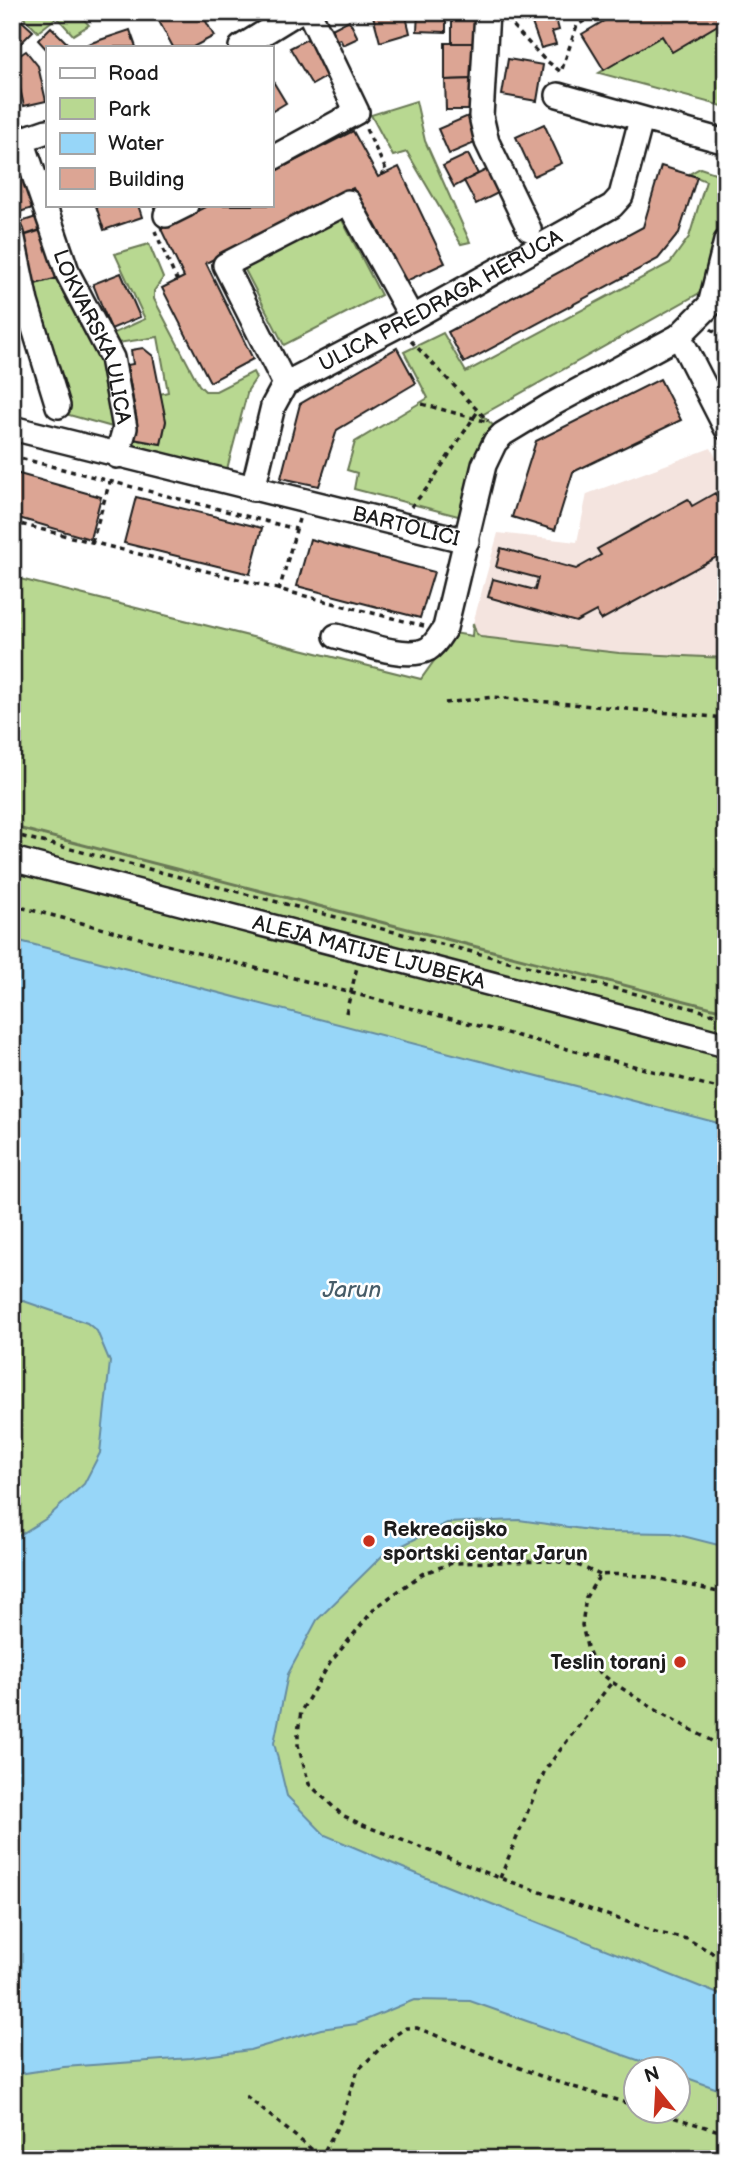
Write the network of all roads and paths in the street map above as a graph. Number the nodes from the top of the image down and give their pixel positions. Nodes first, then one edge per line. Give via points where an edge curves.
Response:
1 (298, 12) edge
2 (309, 12) edge
3 (601, 12) edge
4 (487, 18) edge
5 (243, 46) edge
6 (558, 95) dead end
7 (357, 112) junction
8 (641, 120) junction
9 (46, 131) edge
10 (17, 141) edge
11 (726, 142) edge
12 (273, 158) edge
13 (378, 176) dead end
14 (170, 209) edge
15 (529, 229) dead end
16 (12, 234) edge
17 (726, 241) edge
18 (183, 276) dead end
19 (404, 322) junction
20 (710, 327) dead end
21 (678, 336) junction
22 (726, 341) edge
23 (285, 384) junction
24 (422, 404) dead end
25 (58, 406) dead end
26 (478, 411) junction
27 (474, 418) junction
28 (12, 428) edge
29 (496, 428) junction
30 (726, 428) edge
31 (12, 456) edge
32 (117, 456) junction
33 (110, 480) junction
34 (253, 489) junction
35 (304, 502) junction
36 (12, 522) edge
37 (397, 524) junction
38 (296, 529) junction
39 (467, 541) junction
40 (92, 542) junction
41 (279, 591) junction
42 (425, 626) dead end
43 (336, 636) dead end
44 (445, 703) dead end
45 (726, 718) edge
46 (12, 834) edge
47 (12, 859) edge
48 (12, 905) edge
49 (353, 984) dead end
50 (351, 992) junction
51 (346, 1013) dead end
52 (726, 1017) edge
53 (726, 1045) edge
54 (726, 1090) edge
55 (600, 1575) junction
56 (726, 1594) edge
57 (612, 1682) junction
58 (726, 1749) edge
59 (500, 1878) junction
60 (726, 1960) edge
61 (246, 2096) dead end
62 (622, 2102) edge
63 (692, 2123) edge
64 (726, 2133) edge
65 (321, 2158) edge

1 - 5 street
2 - 7 street
3 - 4 path via 577,25 561,72 505,19
4 - 15 street via 481,116 487,142
6 - 8 street
7 - 12 street
7 - 13 path via 387,172
8 - 11 street
8 - 19 street, ULICA PREDRAGA HERUCA via 621,196 612,206
9 - 10 street
10 - 32 street, LOKVARSKA ULICA via 68,274 112,358 125,428
14 - 18 path via 170,223 153,232 176,279
16 - 25 street via 26,302
17 - 21 street, BARTOLIĆI via 710,305
19 - 23 street, ULICA PREDRAGA HERUCA
19 - 23 street via 348,202 225,265
19 - 26 path
20 - 22 path
21 - 29 street, BARTOLIĆI via 551,405
21 - 30 street
23 - 34 street via 273,406
24 - 27 path
26 - 27 path
26 - 29 path
27 - 29 path
27 - 37 path
28 - 32 street, BARTOLIĆI
29 - 39 street, BARTOLIĆI
31 - 33 path
32 - 34 street, BARTOLIĆI
33 - 38 path
33 - 40 path
34 - 35 street, BARTOLIĆI
35 - 37 street, BARTOLIĆI
35 - 38 path
36 - 40 path
37 - 39 street, BARTOLIĆI
38 - 41 path
39 - 43 street via 445,628 429,648 404,654
40 - 41 path
41 - 42 path
44 - 45 path via 493,697
46 - 52 path
47 - 53 street, ALEJA MATIJE LJUBEKA
48 - 50 path
49 - 50 path
50 - 51 path
50 - 54 path
55 - 56 path via 625,1573
55 - 57 path via 586,1597 582,1625 597,1670
55 - 59 path via 555,1561 452,1563 422,1574 375,1608 331,1663 301,1711 298,1745 309,1784 342,1815
57 - 58 path
57 - 59 path via 545,1770
59 - 60 path via 687,1939
61 - 65 path
62 - 65 path via 406,2028 358,2070 340,2122
63 - 64 path

